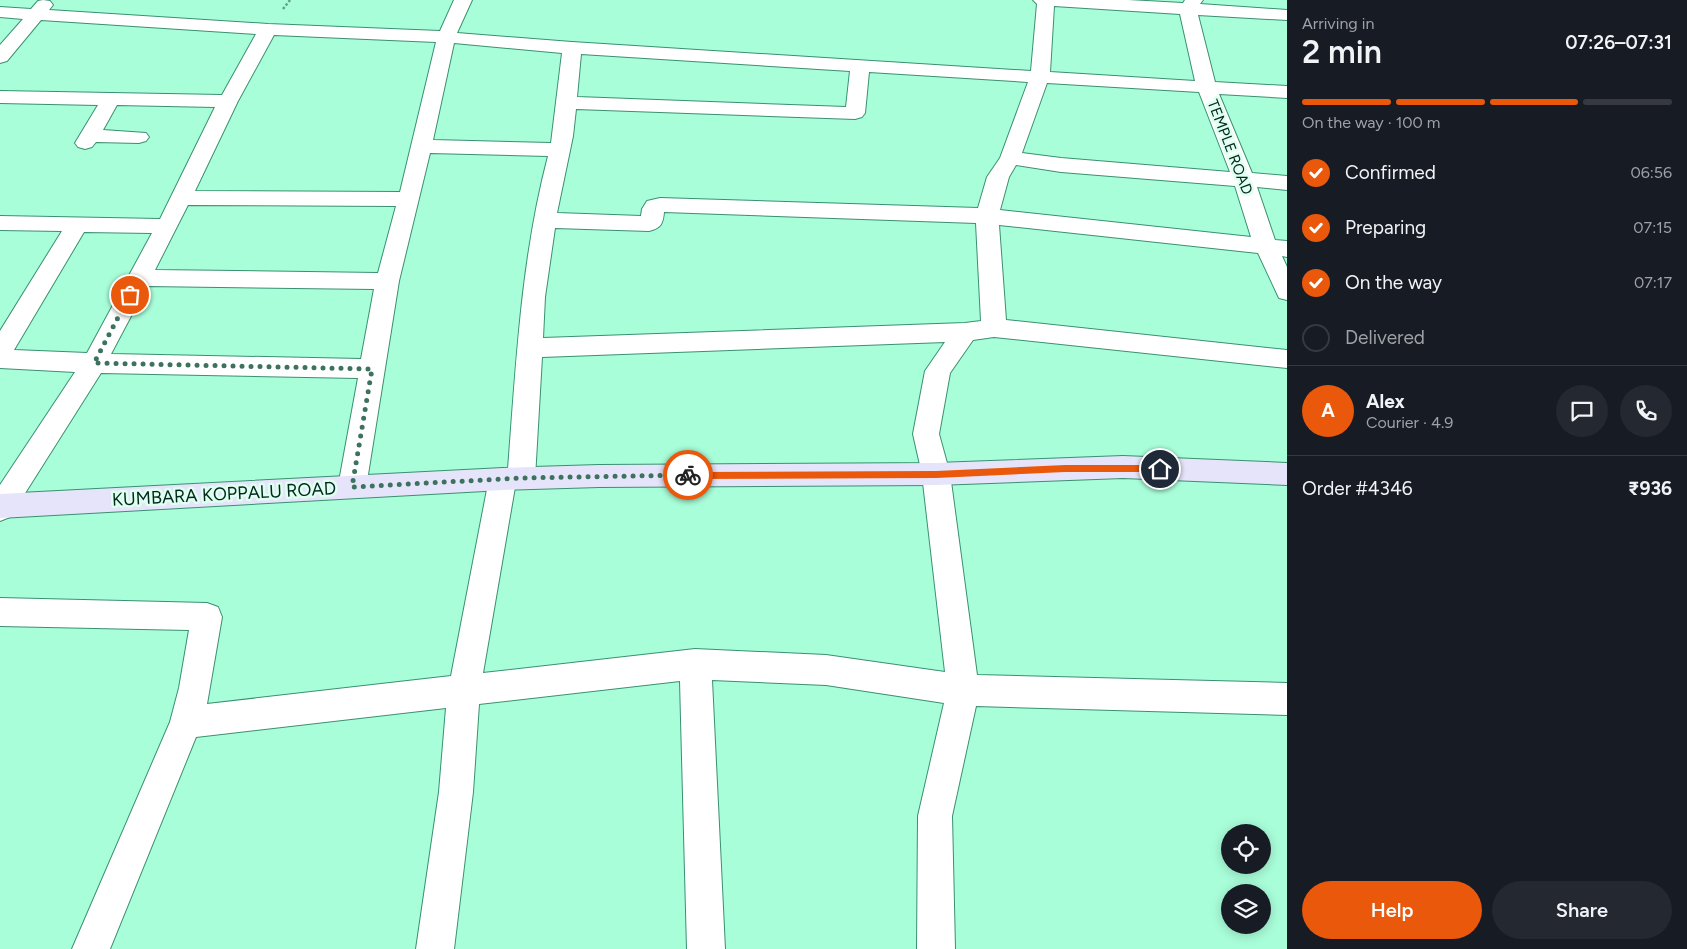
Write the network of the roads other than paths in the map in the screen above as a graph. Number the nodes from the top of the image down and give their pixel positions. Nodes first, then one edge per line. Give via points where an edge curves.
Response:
1 (48, 0) edge
2 (463, 0) edge
3 (1042, 0) edge
4 (1046, 0) edge
5 (1191, 5) edge
6 (0, 12) edge
7 (35, 15) junction
8 (1287, 15) edge
9 (268, 29) junction
10 (446, 37) junction
11 (572, 48) junction
12 (0, 57) edge
13 (860, 65) junction
14 (1040, 76) junction
15 (1206, 86) junction
16 (1287, 92) edge
17 (0, 97) edge
18 (111, 99) junction
19 (228, 101) junction
20 (568, 103) junction
21 (139, 137) dead end
22 (421, 146) junction
23 (559, 150) junction
24 (1010, 158) junction
25 (1244, 180) junction
26 (1287, 184) edge
27 (181, 198) junction
28 (409, 199) junction
29 (986, 216) junction
30 (544, 220) junction
31 (0, 223) edge
32 (78, 224) junction
33 (167, 226) junction
34 (1265, 245) junction
35 (1287, 249) edge
36 (139, 278) junction
37 (387, 281) junction
38 (1287, 292) edge
39 (994, 328) junction
40 (965, 332) junction
41 (529, 348) junction
42 (0, 352) edge
43 (0, 359) edge
44 (1287, 359) edge
45 (94, 363) junction
46 (372, 369) junction
47 (936, 474) junction
48 (1287, 474) edge
49 (512, 478) junction
50 (352, 487) junction
51 (1, 507) edge
52 (0, 612) edge
53 (695, 664) junction
54 (464, 690) junction
55 (963, 690) junction
56 (1287, 699) edge
57 (186, 722) junction
58 (91, 949) edge
59 (436, 949) edge
60 (706, 949) edge
61 (936, 949) edge

1 - 7 street
2 - 10 street
3 - 4 street
4 - 5 street
4 - 14 street
5 - 8 street
5 - 15 street, TEMPLE ROAD
6 - 7 street
7 - 9 street
7 - 12 street
9 - 10 street
9 - 19 street
10 - 11 street
10 - 22 street
11 - 13 street
11 - 20 street
13 - 14 street
13 - 20 street via 854,113
14 - 15 street
14 - 24 street
15 - 16 street
15 - 25 street, TEMPLE ROAD
17 - 18 street
18 - 19 street
18 - 21 street via 87,140
19 - 27 street
20 - 23 street
22 - 23 street
22 - 28 street
23 - 30 street
24 - 25 street
24 - 29 street via 998,178
25 - 26 street
25 - 34 street, TEMPLE ROAD
27 - 28 street
27 - 33 street
28 - 37 street
29 - 30 street via 660,205 653,209 649,224
29 - 34 street
29 - 39 street
30 - 41 street
31 - 32 street
32 - 33 street
32 - 42 street
33 - 36 street
34 - 35 street
34 - 38 street, TEMPLE ROAD
36 - 37 street
36 - 45 street
37 - 46 street
39 - 40 street
39 - 44 street
40 - 41 street
40 - 47 street via 938,371 926,434
41 - 49 street
43 - 45 street
45 - 46 street
45 - 51 street
46 - 50 street
47 - 48 street, KUMBARA KOPPALU ROAD via 1123,467
47 - 49 street, KUMBARA KOPPALU ROAD
47 - 55 street
49 - 50 street, KUMBARA KOPPALU ROAD
49 - 54 street
50 - 51 street, KUMBARA KOPPALU ROAD
52 - 57 street via 207,617
53 - 54 street
53 - 55 street via 826,670
53 - 60 street
54 - 57 street
54 - 59 street via 456,792
55 - 56 street
55 - 61 street via 935,816
57 - 58 street

